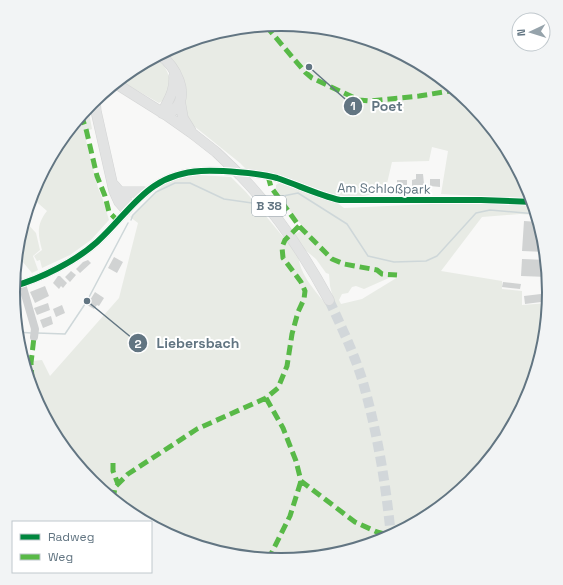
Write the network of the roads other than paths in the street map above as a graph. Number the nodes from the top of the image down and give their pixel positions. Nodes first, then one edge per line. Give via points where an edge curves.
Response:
1 (165, 59) edge
2 (174, 71) junction
3 (121, 86) edge
4 (180, 101) junction
5 (96, 109) edge
6 (164, 114) junction
7 (193, 134) junction
8 (110, 178) junction
9 (121, 192) junction
10 (144, 192) junction
11 (527, 202) edge
12 (127, 209) junction
13 (22, 284) joint
14 (328, 300) tunnel mouth
15 (34, 333) dead end

1 - 2 main road
2 - 4 main road via 181,91
2 - 6 main road via 174,86
3 - 6 main road, B 38
4 - 6 main road via 175,110
4 - 7 main road via 183,118
5 - 8 main road
6 - 7 main road, B 38
7 - 14 main road, B 38, bridge via 216,152 268,205 294,240
8 - 9 main road
8 - 12 main road via 116,197
9 - 10 main road
9 - 12 main road via 126,199
10 - 11 street, Am Schloßpark via 173,176 202,170 268,176 340,200
10 - 12 street, Am Schloßpark
12 - 13 street, Am Schloßpark via 97,242 80,256
13 - 15 street

